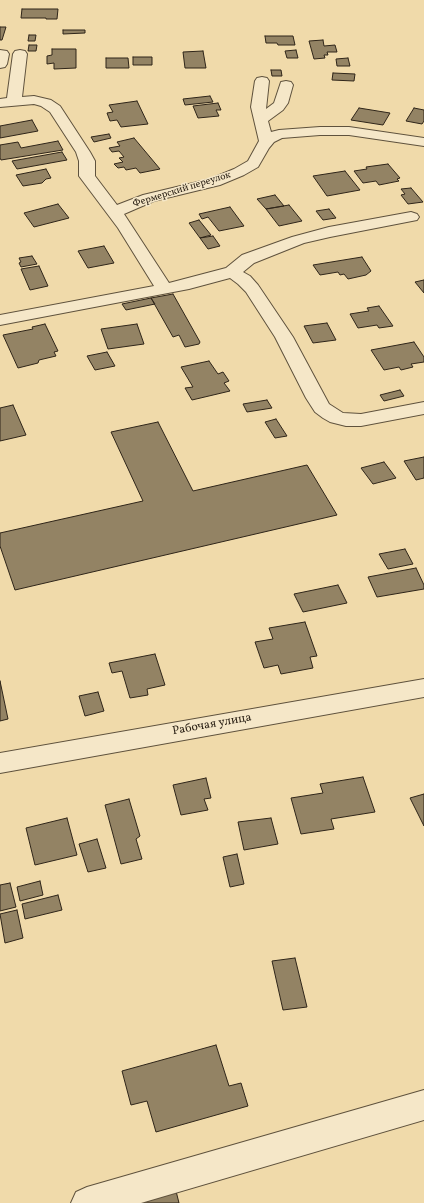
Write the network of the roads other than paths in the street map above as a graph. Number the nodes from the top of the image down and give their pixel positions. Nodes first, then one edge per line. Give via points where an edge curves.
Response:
1 (20, 54) dead end
2 (262, 81) dead end
3 (286, 84) dead end
4 (7, 102) edge
5 (260, 120) junction
6 (266, 141) junction
7 (424, 142) edge
8 (115, 212) junction
9 (411, 217) dead end
10 (232, 272) junction
11 (164, 289) junction
12 (0, 320) edge
13 (424, 408) edge
14 (424, 688) edge
15 (0, 763) edge
16 (424, 1105) edge
17 (87, 1203) edge

1 - 4 street
2 - 5 street via 258,107
3 - 5 street via 281,103
4 - 8 street via 40,101 55,109 83,152 87,176
5 - 6 street
6 - 7 street via 288,132 337,131
6 - 8 street, Фермерский переулок via 253,164 242,170 215,182 149,198
8 - 11 street
9 - 10 street via 298,240 248,259
10 - 11 street
10 - 13 street via 244,280 255,294 284,337 315,398 330,414 346,420 361,420
11 - 12 street
14 - 15 street, Рабочая улица
16 - 17 street

